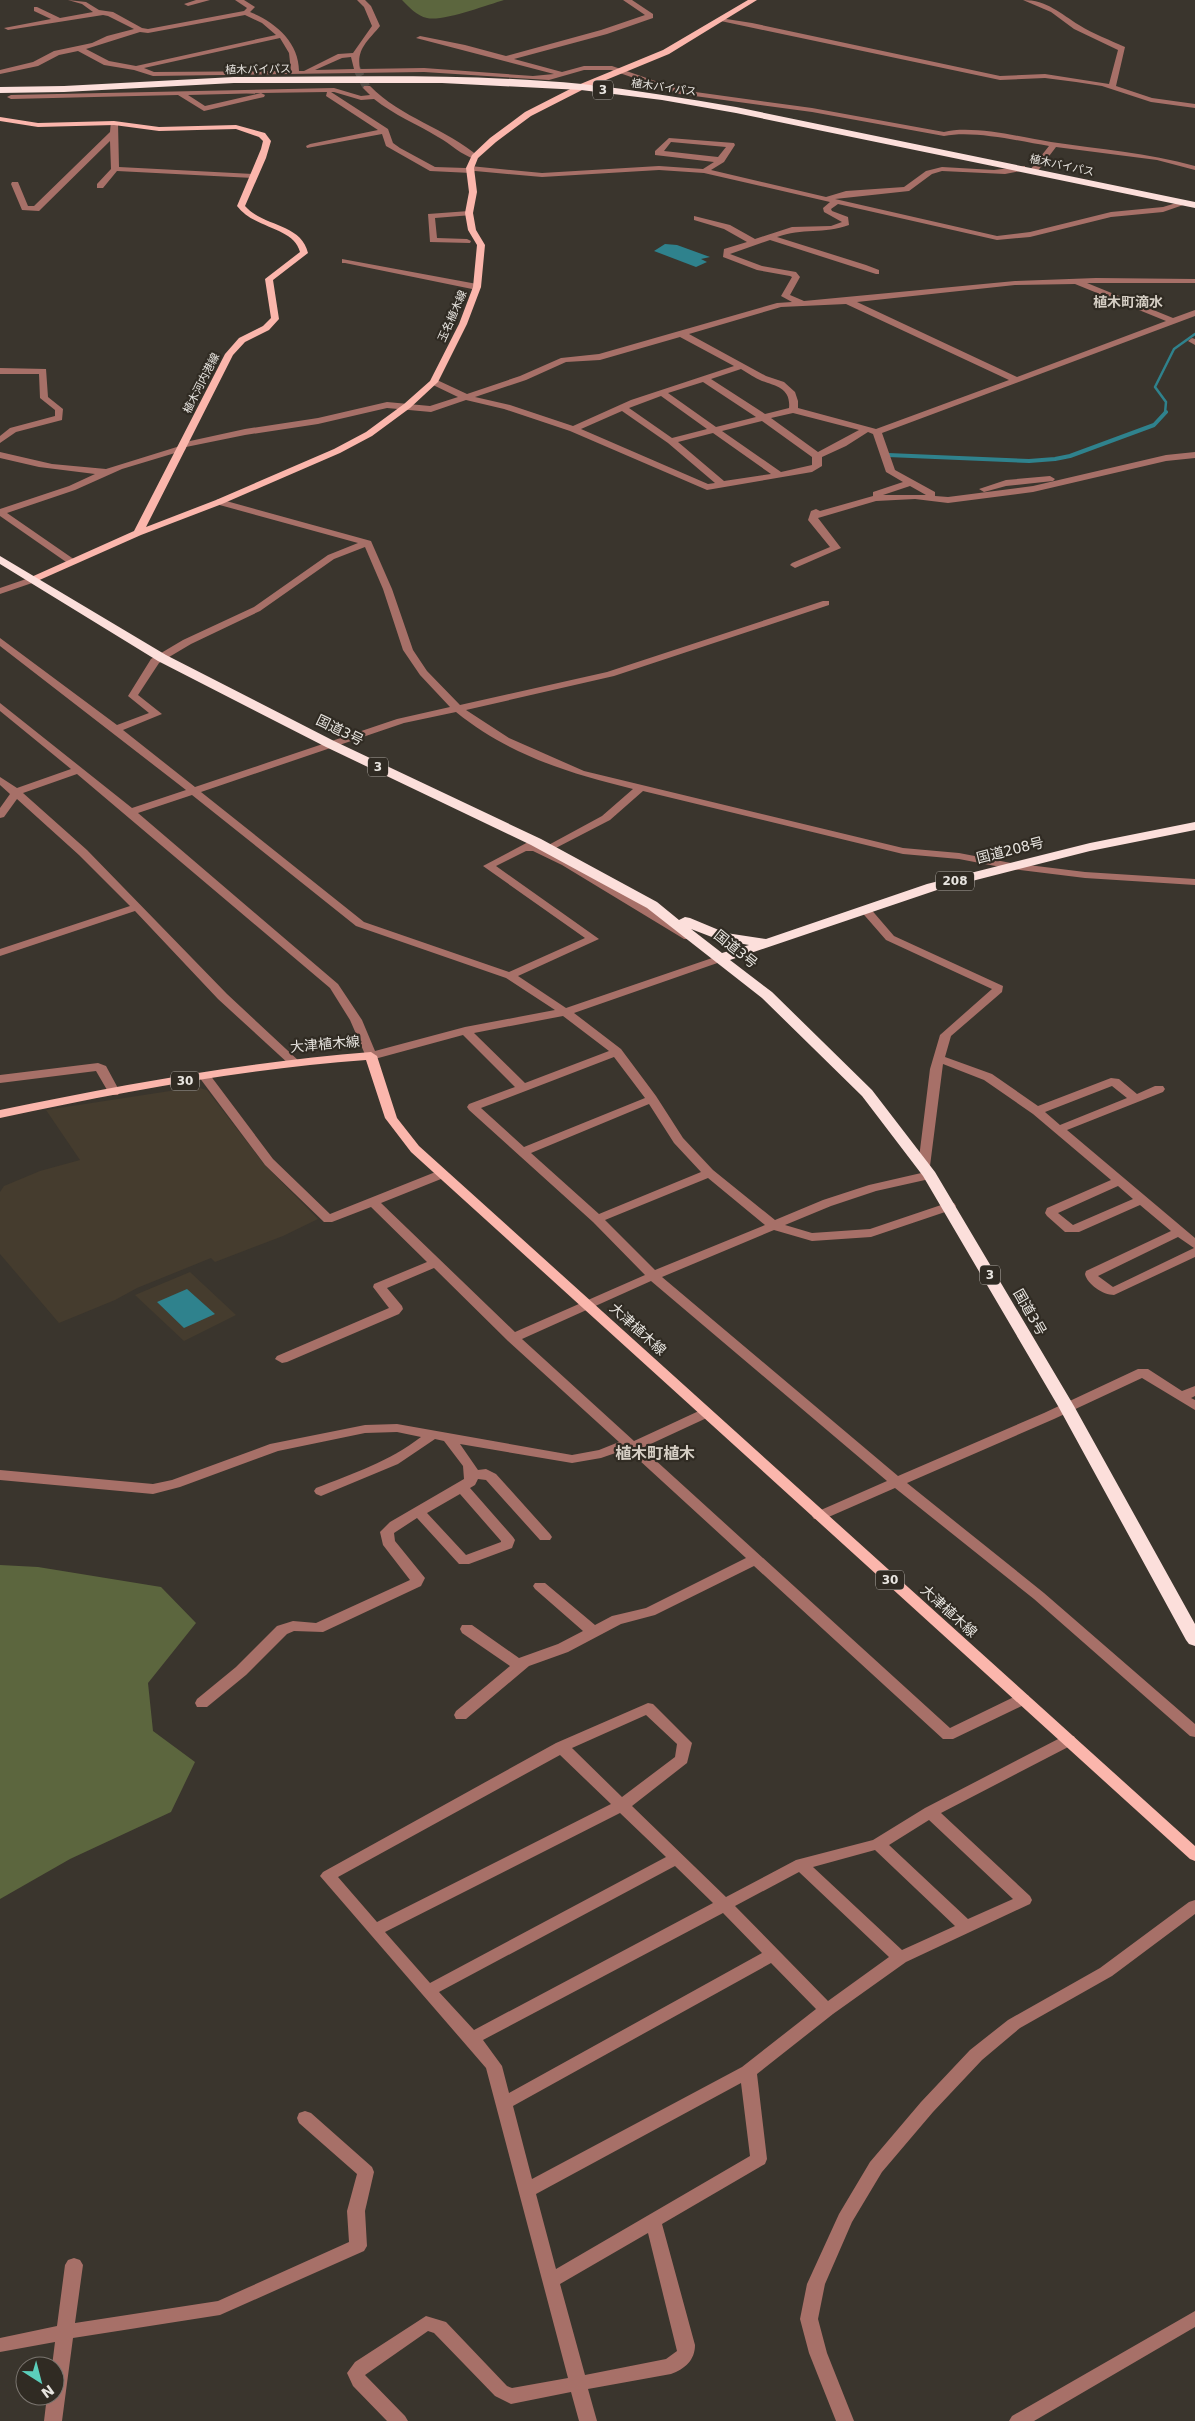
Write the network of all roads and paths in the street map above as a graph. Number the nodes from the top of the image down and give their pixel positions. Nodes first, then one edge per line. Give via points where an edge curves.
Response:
1 (72, 0) edge
2 (206, 0) edge
3 (239, 0) edge
4 (360, 0) edge
5 (626, 0) edge
6 (753, 0) edge
7 (1027, 0) edge
8 (188, 4) dead end
9 (36, 8) dead end
10 (102, 13) junction
11 (246, 13) junction
12 (59, 20) junction
13 (720, 20) junction
14 (42, 23) junction
15 (8, 28) dead end
16 (56, 30) dead end
17 (140, 30) junction
18 (281, 36) junction
19 (420, 38) dead end
20 (79, 48) junction
21 (355, 55) junction
22 (508, 58) junction
23 (136, 68) junction
24 (357, 69) tunnel mouth
25 (624, 71) junction
26 (0, 72) edge
27 (305, 72) junction
28 (295, 73) junction
29 (562, 74) junction
30 (1112, 86) junction
31 (581, 87) junction
32 (367, 88) tunnel mouth
33 (0, 90) edge
34 (283, 90) junction
35 (322, 90) junction
36 (180, 93) junction
37 (12, 97) dead end
38 (375, 97) junction
39 (1195, 106) edge
40 (0, 120) edge
41 (114, 123) junction
42 (385, 131) junction
43 (114, 133) junction
44 (1054, 145) junction
45 (310, 146) dead end
46 (475, 158) junction
47 (720, 160) junction
48 (115, 168) junction
49 (1022, 168) junction
50 (1195, 168) edge
51 (470, 169) junction
52 (1034, 170) junction
53 (704, 171) junction
54 (253, 176) junction
55 (16, 184) dead end
56 (100, 186) dead end
57 (824, 200) junction
58 (836, 202) junction
59 (1183, 202) junction
60 (1195, 205) edge
61 (469, 214) junction
62 (697, 218) dead end
63 (770, 236) junction
64 (467, 241) dead end
65 (754, 242) junction
66 (345, 261) dead end
67 (876, 272) dead end
68 (1075, 280) junction
69 (1195, 281) edge
70 (477, 287) junction
71 (846, 301) junction
72 (810, 304) junction
73 (1195, 313) edge
74 (1173, 321) junction
75 (682, 334) junction
76 (742, 366) junction
77 (0, 371) edge
78 (703, 378) junction
79 (1017, 380) junction
80 (434, 382) junction
81 (662, 392) junction
82 (468, 398) junction
83 (408, 406) junction
84 (622, 407) junction
85 (793, 410) junction
86 (763, 417) junction
87 (573, 429) junction
88 (716, 429) junction
89 (866, 429) junction
90 (877, 432) junction
91 (0, 440) edge
92 (671, 441) junction
93 (183, 446) junction
94 (1195, 446) edge
95 (0, 455) edge
96 (1195, 455) edge
97 (817, 456) junction
98 (107, 472) junction
99 (779, 475) junction
100 (909, 483) junction
101 (724, 485) junction
102 (218, 502) junction
103 (0, 512) edge
104 (814, 516) junction
105 (138, 532) junction
106 (368, 543) junction
107 (0, 559) edge
108 (72, 562) junction
109 (795, 565) dead end
110 (32, 580) junction
111 (0, 592) edge
112 (826, 603) dead end
113 (0, 641) edge
114 (162, 658) junction
115 (0, 706) edge
116 (456, 708) junction
117 (116, 729) junction
118 (330, 744) junction
119 (78, 770) junction
120 (0, 780) edge
121 (642, 787) junction
122 (192, 790) junction
123 (17, 792) junction
124 (130, 812) junction
125 (0, 815) edge
126 (1195, 826) edge
127 (536, 842) junction
128 (524, 848) junction
129 (548, 848) junction
130 (1011, 866) junction
131 (1195, 882) edge
132 (652, 905) junction
133 (137, 907) junction
134 (864, 909) junction
135 (770, 941) junction
136 (0, 953) edge
137 (722, 958) junction
138 (510, 976) junction
139 (565, 1012) junction
140 (465, 1031) junction
141 (617, 1052) junction
142 (371, 1056) junction
143 (940, 1059) junction
144 (294, 1062) junction
145 (206, 1078) junction
146 (0, 1079) edge
147 (523, 1088) junction
148 (1159, 1089) dead end
149 (114, 1092) junction
150 (1135, 1098) junction
151 (652, 1099) junction
152 (1037, 1111) junction
153 (0, 1114) edge
154 (1060, 1129) junction
155 (522, 1152) junction
156 (927, 1171) junction
157 (709, 1173) junction
158 (442, 1174) junction
159 (1118, 1181) junction
160 (1140, 1200) junction
161 (372, 1202) junction
162 (950, 1206) junction
163 (597, 1219) junction
164 (774, 1226) junction
165 (1179, 1232) junction
166 (1195, 1245) edge
167 (1195, 1252) edge
168 (436, 1263) junction
169 (654, 1277) junction
170 (586, 1304) junction
171 (513, 1338) junction
172 (282, 1359) dead end
173 (1195, 1390) edge
174 (1182, 1397) junction
175 (1066, 1406) junction
176 (1195, 1406) edge
177 (706, 1413) junction
178 (432, 1435) junction
179 (451, 1439) junction
180 (630, 1445) junction
181 (0, 1475) edge
182 (472, 1475) junction
183 (898, 1483) junction
184 (462, 1488) junction
185 (321, 1491) dead end
186 (419, 1512) junction
187 (819, 1516) junction
188 (545, 1538) dead end
189 (756, 1559) junction
190 (540, 1586) dead end
191 (466, 1629) dead end
192 (593, 1632) junction
193 (1195, 1640) edge
194 (519, 1665) junction
195 (1023, 1699) junction
196 (202, 1703) dead end
197 (460, 1715) dead end
198 (1195, 1732) edge
199 (1069, 1740) junction
200 (561, 1747) junction
201 (621, 1806) junction
202 (930, 1812) junction
203 (878, 1844) junction
204 (1195, 1856) edge
205 (675, 1859) junction
206 (801, 1864) junction
207 (724, 1904) junction
208 (1195, 1906) edge
209 (966, 1927) junction
210 (375, 1930) junction
211 (772, 1955) junction
212 (900, 1958) junction
213 (428, 1991) junction
214 (827, 2010) junction
215 (473, 2038) junction
216 (748, 2072) junction
217 (503, 2104) junction
218 (305, 2118) dead end
219 (526, 2191) junction
220 (653, 2221) junction
221 (74, 2265) dead end
222 (550, 2280) junction
223 (1195, 2318) edge
224 (66, 2332) junction
225 (0, 2345) edge
226 (578, 2384) junction
227 (53, 2421) edge
228 (399, 2421) edge
229 (588, 2421) edge
230 (844, 2421) edge
231 (1018, 2421) edge

1 - 10 street
2 - 8 street
3 - 11 street via 251,7
4 - 21 street via 367,6 376,26
5 - 22 street via 650,16
6 - 13 main road
7 - 30 street via 1054,10 1077,27 1122,48
9 - 12 street
10 - 12 street
10 - 17 street
11 - 17 street via 155,31
11 - 18 street
12 - 14 street
13 - 25 main road via 666,52
13 - 30 street via 752,24 1000,78 1045,76
14 - 15 street
14 - 16 street
17 - 20 street
18 - 23 street
18 - 28 street via 294,55
19 - 22 street
20 - 23 street via 112,65
20 - 26 street via 57,53 35,64
21 - 24 street
21 - 27 street via 341,56
22 - 29 street
23 - 28 street via 153,74
25 - 29 street via 599,67
25 - 31 main road
25 - 44 street via 680,92 822,111 944,134 992,135
27 - 28 street
27 - 29 street via 424,70 533,78
30 - 39 street via 1151,100
31 - 33 highway, 植木バイパス / 3 via 362,78
31 - 46 main road via 528,114
31 - 49 highway, 植木バイパス / 3 via 736,110
32 - 38 street
34 - 35 street
34 - 36 street
34 - 36 street via 211,109 204,109
35 - 38 street via 341,91 361,98
35 - 42 street
36 - 37 street
38 - 46 street via 404,118 438,133
40 - 41 main road, 植木河内港線 via 38,125
41 - 43 street
41 - 54 main road, 植木河内港線 via 159,129 223,126 249,129 262,135 266,141
42 - 45 street
42 - 51 street via 389,144 433,169
43 - 48 street
43 - 55 street via 36,209 25,208
44 - 50 street via 1157,158
44 - 52 street
46 - 51 main road
47 - 47 street via 730,144 669,140 658,153
47 - 53 street
48 - 54 street
48 - 56 street
49 - 52 highway, 植木バイパス / 3
49 - 57 street via 1007,172 940,169 923,174 910,188 893,193 844,194
51 - 53 street via 542,175 659,168
51 - 61 main road, 玉名植木線 via 473,192
52 - 59 highway, 植木バイパス / 3
53 - 57 street
54 - 93 main road, 植木河内港線 via 242,206 244,212 296,237 304,246 304,253 269,279 275,319 266,328 242,340 229,354
57 - 58 street
58 - 59 street via 998,238 1013,238 1128,212 1162,211
58 - 63 street via 827,208 828,212 845,219 846,223 832,228 792,229
59 - 60 highway, 植木バイパス / 3
61 - 64 street via 431,216 433,240
61 - 70 main road, 玉名植木線 via 472,230 481,245
62 - 65 street via 727,227
63 - 65 street
63 - 67 street via 791,247 835,256
65 - 72 street via 726,255 760,268 793,274 796,277 785,296 792,301
66 - 70 street
68 - 69 street
68 - 71 street via 983,285
68 - 74 street
70 - 80 main road, 玉名植木線 via 463,324
71 - 72 street
71 - 79 street
72 - 75 street via 780,305
73 - 74 street
74 - 79 street
75 - 76 street
75 - 82 street via 600,357 564,360
76 - 78 street
76 - 85 street via 791,392
77 - 91 street via 43,370 44,398 59,409 59,418 13,430
78 - 81 street
78 - 86 street
79 - 90 street
80 - 82 street
80 - 83 main road, 玉名植木線
81 - 84 street
81 - 88 street
82 - 83 street via 431,410
82 - 87 street via 508,407
83 - 93 street via 387,405
83 - 102 main road, 玉名植木線 via 369,434 337,451
84 - 87 street
84 - 92 street
85 - 86 street
85 - 89 street
86 - 88 street
86 - 97 street
87 - 101 street via 695,483 707,487
88 - 92 street
88 - 99 street
89 - 90 street
89 - 97 street
90 - 100 street via 891,472
92 - 101 street
93 - 98 street
93 - 105 main road, 植木河内港線
94 - 100 street via 1065,478 1006,483 945,497
95 - 98 street via 52,467
96 - 104 street via 1166,458 1033,489 948,500 915,496 875,498
97 - 99 street via 817,466
98 - 103 street via 72,488
99 - 101 street
100 - 104 street via 814,513
102 - 105 main road, 玉名植木線
102 - 106 street
103 - 108 street
104 - 109 street via 813,520 836,548
105 - 108 main road
106 - 114 street via 331,557 258,609
106 - 116 street via 407,649
107 - 110 highway, 国道3号 / 3
108 - 110 main road
110 - 111 street
110 - 114 highway, 国道3号 / 3
112 - 116 street via 610,674
113 - 117 street
114 - 117 street via 155,661 133,696 156,714
114 - 118 highway, 国道3号 / 3
115 - 119 street
116 - 118 street via 401,721
116 - 121 street via 488,731 541,759 580,773
117 - 122 street
118 - 122 street
118 - 127 highway, 国道3号 / 3
119 - 123 street
119 - 124 street
120 - 123 street
121 - 129 street via 606,818
121 - 130 street via 877,846
122 - 124 street
122 - 138 street via 360,924
123 - 125 street
123 - 133 street
124 - 142 street via 334,986 354,1012
126 - 130 highway, 国道208号 / 208
127 - 128 street
127 - 129 highway, 国道3号 / 3
128 - 137 street via 535,848 566,863
128 - 138 street via 488,866 594,939
129 - 132 highway, 国道3号 / 3
130 - 131 street via 1085,875
130 - 134 highway, 国道208号 / 208 via 932,886
132 - 135 highway via 714,935 734,940
132 - 137 highway, 国道3号 / 3
133 - 136 street
133 - 144 street via 214,988
134 - 135 highway, 国道208号 / 208
134 - 143 street via 890,938 997,986 998,990 946,1035
135 - 137 highway, 国道208号 / 208
137 - 139 street
137 - 156 highway, 国道3号 / 3 via 767,995 867,1093
138 - 139 street
139 - 140 street
139 - 141 street
140 - 142 street
140 - 147 street
141 - 147 street
141 - 151 street
142 - 144 main road, 大津植木線 / 30
142 - 158 main road, 大津植木線 / 30 via 391,1118 415,1149
143 - 152 street via 988,1077
143 - 156 street via 936,1069
144 - 145 main road, 大津植木線 / 30
145 - 149 main road, 大津植木線 / 30
145 - 161 street via 269,1162 328,1219
146 - 149 street via 98,1067
147 - 155 street via 473,1107
148 - 150 street
149 - 153 main road, 大津植木線 / 30
150 - 152 street via 1111,1082
150 - 154 street
151 - 155 street
151 - 157 street via 678,1140
152 - 154 street
154 - 159 street
155 - 163 street
156 - 162 highway, 国道3号 / 3
156 - 164 street via 827,1203
157 - 163 street
157 - 164 street
158 - 161 street
158 - 170 main road, 大津植木線 / 30
159 - 160 street
159 - 160 street via 1051,1211 1051,1214 1075,1230
160 - 165 street
161 - 168 street
162 - 164 street via 871,1232 812,1237
162 - 175 highway, 国道3号 / 3
163 - 169 street
164 - 169 street
165 - 166 street
165 - 167 street via 1091,1274 1092,1278 1114,1291
168 - 171 street
168 - 172 street via 379,1287 396,1306 394,1311
169 - 170 street
169 - 183 street
170 - 171 street
170 - 177 main road, 大津植木線 / 30
171 - 180 street
173 - 174 street
174 - 175 street via 1143,1372
174 - 176 street
175 - 183 street
175 - 193 highway, 国道3号 / 3
177 - 180 street
177 - 187 main road, 大津植木線 / 30
178 - 179 street
178 - 181 street via 397,1428 365,1429 275,1447 153,1489
178 - 185 street via 391,1462
179 - 180 street via 572,1459
179 - 182 street via 467,1461
180 - 189 street
182 - 184 street via 470,1482
182 - 188 street via 491,1477
183 - 187 street
183 - 198 street via 1040,1596
184 - 186 street
184 - 186 street via 508,1540 507,1544 464,1562
186 - 196 street via 390,1528 386,1536 418,1578 416,1583 318,1628 293,1626 282,1630 241,1671
187 - 195 main road, 大津植木線 / 30
189 - 192 street via 650,1612 618,1620
189 - 195 street via 948,1735
190 - 192 street
191 - 194 street
192 - 194 street
194 - 197 street
195 - 199 main road, 大津植木線 / 30
199 - 202 street
199 - 204 main road, 大津植木線 / 30
200 - 201 street
200 - 201 street via 648,1708 685,1744 682,1759
200 - 210 street via 328,1876
201 - 205 street
201 - 210 street
202 - 203 street
202 - 209 street via 1024,1900
203 - 206 street
203 - 209 street
205 - 207 street
205 - 213 street
206 - 207 street
206 - 212 street
207 - 211 street
207 - 215 street
208 - 230 street via 1106,1972 1014,2024 976,2055 876,2167 816,2284 809,2319
209 - 212 street
210 - 213 street
211 - 214 street
211 - 217 street
212 - 214 street
213 - 215 street
214 - 216 street
215 - 217 street via 494,2066
216 - 219 street
216 - 220 street via 759,2159
217 - 219 street
218 - 224 street via 366,2172 356,2211 358,2246 220,2308
219 - 222 street
220 - 222 street
220 - 226 street via 686,2354 671,2366
221 - 224 street
222 - 226 street
223 - 231 street
224 - 225 street
224 - 227 street
226 - 228 street via 517,2396 506,2394 440,2327 426,2323 356,2373 359,2381
226 - 229 street

